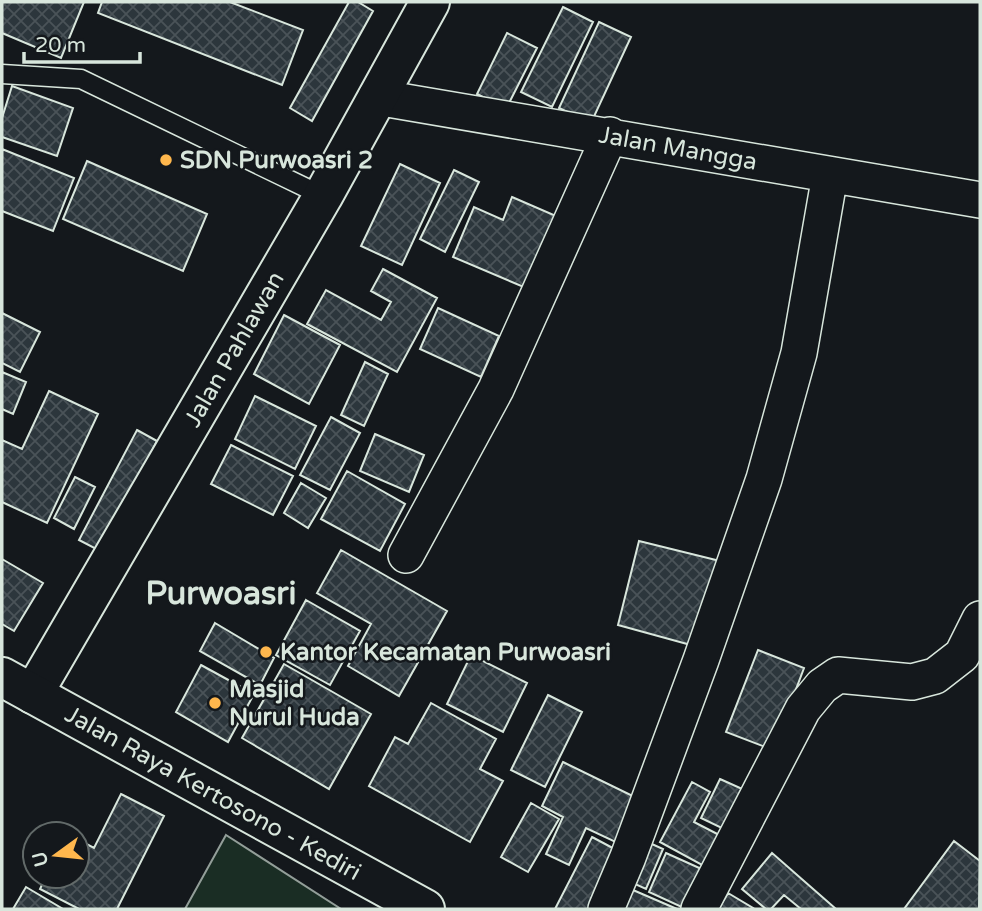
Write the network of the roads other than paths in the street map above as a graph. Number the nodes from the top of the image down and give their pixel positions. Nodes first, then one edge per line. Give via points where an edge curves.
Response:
1 (430, 2) edge
2 (2, 74) edge
3 (376, 97) junction
4 (610, 135) junction
5 (830, 175) junction
6 (323, 196) junction
7 (980, 200) edge
8 (406, 555) dead end
9 (980, 619) edge
10 (18, 685) edge
11 (425, 909) edge
12 (606, 909) edge
13 (699, 909) edge

1 - 3 main road, Jalan Pahlawan
2 - 6 lane via 81,79
3 - 4 street, Jalan Mangga
3 - 6 main road, Jalan Pahlawan
4 - 5 street, Jalan Mangga
4 - 8 street via 496,389
5 - 7 street, Jalan Mangga
5 - 12 street via 799,353 764,479 697,672
6 - 10 main road, Jalan Pahlawan
9 - 13 street via 962,655 935,676 912,682 838,676 822,686 803,709
10 - 11 main road, Jalan Raya Kertosono - Kediri

